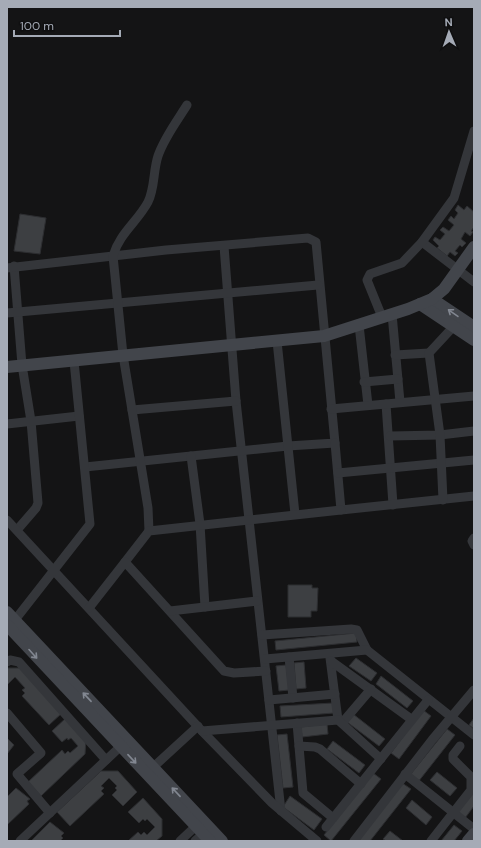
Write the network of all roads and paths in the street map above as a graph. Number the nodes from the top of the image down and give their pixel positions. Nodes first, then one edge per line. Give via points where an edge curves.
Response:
1 (187, 105) dead end
2 (474, 131) edge
3 (470, 164) edge
4 (422, 242) junction
5 (224, 246) junction
6 (474, 247) edge
7 (113, 256) junction
8 (10, 267) edge
9 (458, 269) junction
10 (474, 282) edge
11 (318, 285) junction
12 (228, 293) junction
13 (432, 299) junction
14 (117, 303) junction
15 (420, 304) junction
16 (17, 312) junction
17 (7, 313) edge
18 (387, 316) junction
19 (359, 325) junction
20 (454, 326) junction
21 (474, 328) edge
22 (324, 336) junction
23 (474, 340) edge
24 (277, 341) junction
25 (232, 346) junction
26 (429, 353) junction
27 (395, 354) junction
28 (123, 355) junction
29 (74, 361) junction
30 (22, 365) junction
31 (7, 367) edge
32 (398, 379) junction
33 (364, 382) junction
34 (474, 396) edge
35 (435, 400) junction
36 (236, 401) junction
37 (400, 402) junction
38 (386, 404) junction
39 (368, 405) junction
40 (331, 409) junction
41 (132, 410) junction
42 (80, 416) junction
43 (30, 421) junction
44 (7, 424) edge
45 (474, 431) edge
46 (440, 435) junction
47 (390, 436) junction
48 (335, 443) junction
49 (288, 446) junction
50 (243, 450) junction
51 (191, 456) junction
52 (474, 460) edge
53 (141, 461) junction
54 (441, 463) junction
55 (85, 467) junction
56 (391, 468) junction
57 (338, 474) junction
58 (474, 496) edge
59 (443, 500) junction
60 (393, 505) junction
61 (341, 510) junction
62 (295, 514) junction
63 (249, 519) junction
64 (7, 520) edge
65 (200, 524) junction
66 (17, 530) junction
67 (149, 531) junction
68 (474, 538) edge
69 (474, 545) edge
70 (125, 562) junction
71 (53, 570) junction
72 (257, 601) junction
73 (205, 607) junction
74 (89, 608) junction
75 (170, 611) junction
76 (10, 621) edge
77 (262, 636) junction
78 (367, 650) junction
79 (289, 657) junction
80 (330, 658) junction
81 (265, 659) junction
82 (7, 662) edge
83 (266, 671) junction
84 (371, 689) junction
85 (474, 690) edge
86 (335, 694) junction
87 (293, 698) junction
88 (269, 700) junction
89 (428, 700) junction
90 (7, 713) edge
91 (451, 718) junction
92 (411, 719) junction
93 (340, 721) junction
94 (297, 723) junction
95 (271, 724) junction
96 (110, 728) junction
97 (200, 729) junction
98 (474, 735) edge
99 (120, 746) junction
100 (299, 746) junction
101 (460, 746) dead end
102 (381, 759) junction
103 (106, 760) junction
104 (150, 770) junction
105 (405, 774) junction
106 (361, 784) junction
107 (281, 811) junction
108 (50, 813) junction
109 (453, 813) junction
110 (333, 818) junction
111 (326, 826) dead end
112 (474, 829) edge
113 (474, 834) edge
114 (201, 835) edge
115 (20, 841) edge
116 (180, 841) edge
117 (222, 841) edge
118 (317, 841) edge
119 (354, 841) edge
120 (431, 841) edge
121 (468, 841) edge

1 - 7 street via 158,156 148,201 115,247
2 - 3 street
3 - 4 street via 454,198
4 - 9 street
4 - 18 street via 402,263 370,274 367,280
5 - 7 street
5 - 11 street via 312,239 316,242
5 - 12 street
6 - 9 main road
7 - 8 street
7 - 14 street
8 - 16 street
9 - 10 street
9 - 13 main road via 444,289
11 - 12 street
11 - 22 street
12 - 14 street
12 - 25 street
13 - 15 main road
21 -> 13 main road
14 - 16 street
14 - 28 street
15 - 18 main road
15 - 20 main road
16 - 17 street
16 - 30 street
18 - 19 main road
18 - 27 street
19 - 22 main road
19 - 33 street
20 - 23 main road
20 - 26 street
22 - 24 main road
22 - 40 street
24 - 25 main road
24 - 49 street
25 - 28 main road
25 - 36 street
26 - 27 street
26 - 35 street
27 - 32 street
28 - 29 main road
28 - 41 street
29 - 30 main road
29 - 42 street
30 - 31 main road
30 - 43 street
32 - 33 street
32 - 37 street
33 - 39 street
34 - 35 street
35 - 37 street
35 - 46 street
36 - 41 street
36 - 50 street
37 - 38 street
38 - 39 street
38 - 47 street
39 - 40 street
40 - 48 street
41 - 53 street
42 - 43 street
42 - 55 street
43 - 44 street
43 - 66 street via 38,503
45 - 46 street
46 - 47 street
46 - 54 street
47 - 56 street
48 - 49 street
48 - 57 street
49 - 50 street
49 - 62 street
50 - 51 street
50 - 63 street
51 - 53 street
51 - 65 street
52 - 54 street
53 - 55 street
53 - 67 street
54 - 56 street
54 - 59 street
55 - 71 street via 90,524
56 - 57 street
56 - 60 street
57 - 61 street
58 - 59 street
59 - 60 street
60 - 61 street
61 - 62 street
62 - 63 street
63 - 65 street
63 - 72 street
64 - 66 street
65 - 67 street
65 - 73 street
66 - 71 street
67 - 70 street
68 - 69 street
70 - 74 street
70 - 75 street
71 - 74 street
71 - 76 street
72 - 73 street
72 - 77 street
73 - 75 street
74 - 97 street
75 - 83 street via 224,671
76 - 96 main road
77 - 78 street via 351,629 356,630
77 - 81 street
78 - 80 street
78 - 89 street
79 - 80 street
79 - 81 street
79 - 87 street
80 - 84 street
80 - 86 street
81 - 83 street
82 - 103 street via 19,662
83 - 88 street
84 - 92 street
84 - 93 street
85 - 91 street
86 - 87 street
86 - 93 street
87 - 88 street
88 - 95 street
89 - 91 street
89 - 92 street
90 - 108 street via 41,753 17,774
91 - 98 street
91 - 105 street
92 - 102 street
93 - 94 street
93 - 102 street
94 - 95 street
94 - 100 street
95 - 97 street
95 - 107 street
96 - 99 main road
96 - 104 main road
97 - 104 street
97 - 107 street
99 - 103 street
99 -> 104 main road
100 - 106 street via 320,749
100 - 110 street via 303,792
101 - 109 street via 453,758 469,774 472,782 470,790
102 - 106 street
103 - 108 street
104 - 114 main road
117 -> 104 main road
105 - 109 street
105 - 119 street
106 - 110 street
107 - 118 street
108 - 115 street
109 - 112 street
109 - 120 street
110 - 111 street
113 - 121 main road
114 - 116 street

